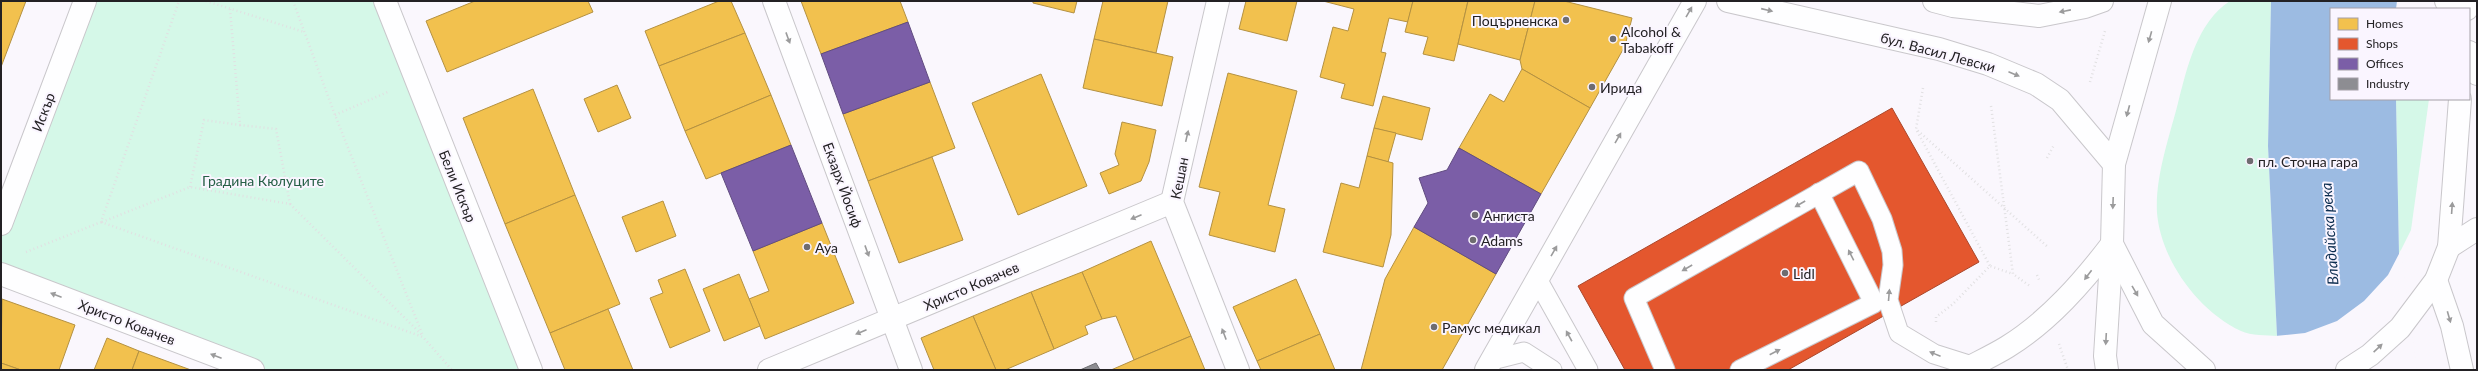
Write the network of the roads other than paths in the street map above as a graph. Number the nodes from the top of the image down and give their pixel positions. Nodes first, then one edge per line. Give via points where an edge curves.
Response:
1 (85, 1) edge
2 (385, 1) edge
3 (774, 1) edge
4 (1218, 1) edge
5 (1695, 1) edge
6 (1728, 1) edge
7 (1934, 1) edge
8 (2102, 1) edge
9 (2160, 1) edge
10 (2470, 55) edge
11 (2477, 74) edge
12 (2460, 100) edge
13 (2114, 164) junction
14 (1819, 193) junction
15 (1172, 202) junction
16 (1, 224) edge
17 (2477, 229) edge
18 (2112, 244) junction
19 (2449, 247) junction
20 (1, 274) edge
21 (1537, 279) junction
22 (2431, 288) junction
23 (892, 319) junction
24 (1489, 365) edge
25 (1968, 368) edge
26 (253, 370) edge
27 (532, 370) edge
28 (769, 370) edge
29 (911, 370) edge
30 (1238, 370) edge
31 (1552, 370) edge
32 (1588, 370) edge
33 (1665, 370) edge
34 (1740, 370) edge
35 (2107, 370) edge
36 (2204, 370) edge
37 (2347, 370) edge
38 (2462, 370) edge

1 - 16 street, Искър
2 - 27 street, Бели Искър
3 -> 23 street, Екзарх Йосиф
15 -> 4 street, Кешан
21 -> 5 street
6 -> 13 street, бул. Васил Левски via 1939,49 1988,64 2036,84 2060,100
8 -> 7 street via 2086,7 2039,16 1953,6
9 -> 13 street
10 - 11 street
19 -> 12 street
13 -> 18 street
25 -> 14 lane via 1934,354 1898,333 1888,300 1893,265 1892,251 1882,219 1859,171
14 -> 33 lane via 1634,298
34 -> 14 lane via 1874,303
15 -> 23 street, Христо Ковачев
30 -> 15 street, Кешан
17 - 19 street
18 -> 25 street via 2083,281 2050,312 2008,346
18 -> 35 street via 2105,356
18 -> 36 street via 2154,324
19 - 22 street
26 -> 20 street, Христо Ковачев
21 - 24 street
32 -> 21 lane
37 -> 22 street via 2370,355 2400,328
22 -> 38 street via 2450,319
23 -> 28 street, Христо Ковачев
23 - 29 street, Екзарх Йосиф
24 - 31 lane via 1524,352

